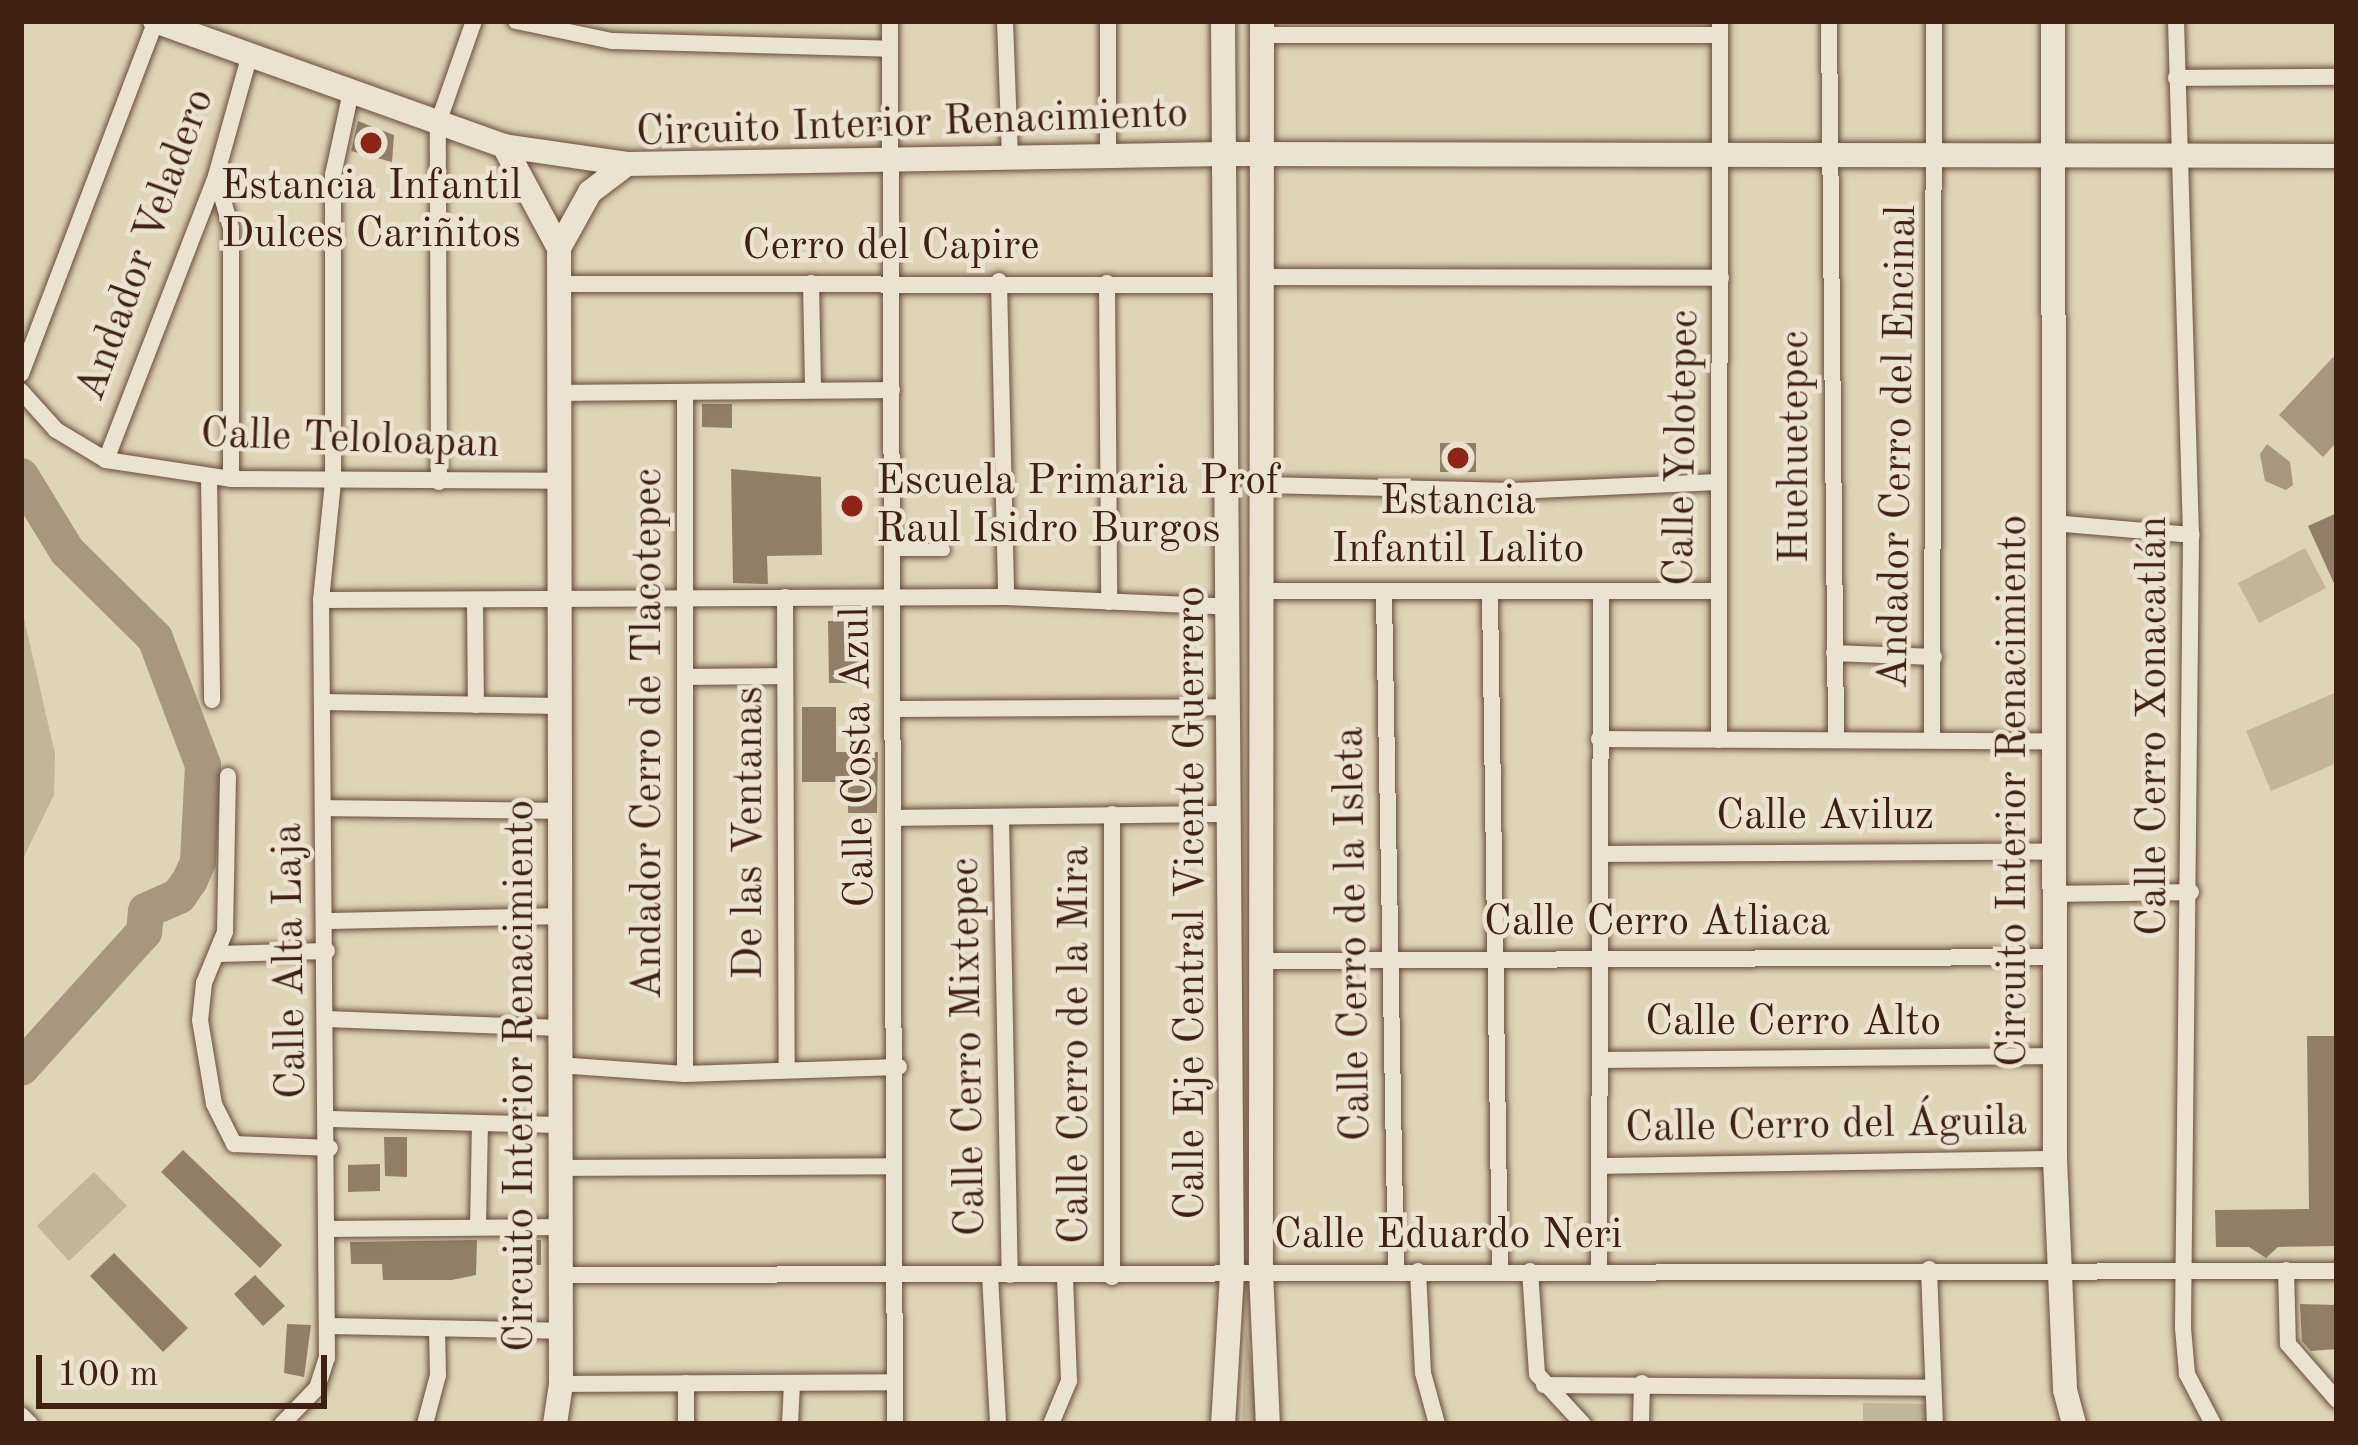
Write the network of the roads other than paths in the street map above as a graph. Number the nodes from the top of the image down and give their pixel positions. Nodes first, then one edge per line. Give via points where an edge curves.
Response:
1 (474, 21) edge
2 (516, 21) edge
3 (890, 21) edge
4 (1005, 21) edge
5 (1108, 21) edge
6 (1223, 21) edge
7 (1828, 21) edge
8 (1934, 21) edge
9 (2053, 21) edge
10 (2176, 21) edge
11 (162, 22) edge
12 (1262, 28) edge
13 (1720, 28) edge
14 (890, 49) junction
15 (250, 54) junction
16 (2337, 77) edge
17 (2176, 78) junction
18 (351, 92) junction
19 (438, 123) junction
20 (504, 146) junction
21 (1224, 154) junction
22 (1262, 154) junction
23 (1723, 155) junction
24 (1108, 156) junction
25 (1830, 156) junction
26 (2337, 156) edge
27 (2053, 157) junction
28 (2178, 157) junction
29 (1938, 158) junction
30 (1010, 159) junction
31 (890, 162) junction
32 (627, 164) junction
33 (216, 176) junction
34 (559, 248) junction
35 (1262, 277) junction
36 (1721, 278) junction
37 (999, 281) junction
38 (891, 282) junction
39 (811, 283) junction
40 (1107, 283) junction
41 (558, 284) junction
42 (1225, 285) junction
43 (21, 374) edge
44 (813, 390) junction
45 (892, 390) junction
46 (21, 391) edge
47 (560, 393) junction
48 (685, 393) junction
49 (106, 460) junction
50 (208, 476) junction
51 (231, 479) junction
52 (333, 481) junction
53 (560, 481) junction
54 (440, 482) junction
55 (1719, 482) junction
56 (1263, 485) junction
57 (2052, 523) junction
58 (2191, 535) junction
59 (893, 550) junction
60 (944, 550) dead end
61 (1263, 591) junction
62 (1717, 591) junction
63 (1601, 592) junction
64 (1384, 595) junction
65 (1490, 595) junction
66 (687, 597) junction
67 (785, 597) junction
68 (893, 597) junction
69 (1006, 597) junction
70 (563, 598) junction
71 (321, 600) junction
72 (475, 601) junction
73 (1108, 602) junction
74 (1231, 608) junction
75 (1834, 653) junction
76 (1934, 657) junction
77 (785, 676) junction
78 (688, 677) junction
79 (212, 700) dead end
80 (322, 702) junction
81 (476, 705) junction
82 (559, 706) junction
83 (1228, 707) junction
84 (894, 709) junction
85 (1932, 736) junction
86 (1836, 738) junction
87 (1599, 740) junction
88 (1719, 740) junction
89 (2053, 740) junction
90 (228, 776) dead end
91 (325, 808) junction
92 (559, 811) junction
93 (1112, 814) junction
94 (1228, 814) junction
95 (896, 818) junction
96 (1001, 818) junction
97 (2051, 852) junction
98 (1600, 854) junction
99 (2191, 892) junction
100 (2054, 894) junction
101 (558, 916) junction
102 (326, 921) junction
103 (327, 950) junction
104 (218, 954) junction
105 (2053, 957) junction
106 (1391, 958) junction
107 (1602, 958) junction
108 (1493, 960) junction
109 (1261, 961) junction
110 (328, 1019) junction
111 (558, 1028) junction
112 (2054, 1057) junction
113 (1604, 1060) junction
114 (558, 1065) junction
115 (899, 1067) junction
116 (787, 1069) junction
117 (685, 1074) junction
118 (330, 1119) junction
119 (558, 1125) junction
120 (480, 1126) junction
121 (330, 1148) junction
122 (2054, 1159) junction
123 (894, 1166) junction
124 (1599, 1166) junction
125 (559, 1168) junction
126 (478, 1227) junction
127 (559, 1227) junction
128 (332, 1229) junction
129 (2061, 1266) junction
130 (1929, 1269) junction
131 (1599, 1270) junction
132 (2286, 1270) junction
133 (2337, 1270) edge
134 (1418, 1271) junction
135 (1500, 1271) junction
136 (1530, 1271) junction
137 (1261, 1272) junction
138 (1396, 1272) junction
139 (2184, 1272) junction
140 (560, 1274) junction
141 (1232, 1274) junction
142 (990, 1275) junction
143 (1010, 1275) junction
144 (896, 1276) junction
145 (1065, 1276) junction
146 (1112, 1277) junction
147 (327, 1327) junction
148 (437, 1329) junction
149 (561, 1331) junction
150 (892, 1382) junction
151 (686, 1383) junction
152 (792, 1383) junction
153 (1642, 1383) junction
154 (562, 1384) junction
155 (1544, 1385) junction
156 (1932, 1388) junction
157 (2337, 1400) edge
158 (21, 1415) edge
159 (29, 1424) edge
160 (282, 1424) edge
161 (425, 1424) edge
162 (555, 1424) edge
163 (686, 1424) edge
164 (790, 1424) edge
165 (895, 1424) edge
166 (998, 1424) edge
167 (1051, 1424) edge
168 (1223, 1424) edge
169 (1268, 1424) edge
170 (1437, 1424) edge
171 (1583, 1424) edge
172 (1641, 1424) edge
173 (1934, 1424) edge
174 (2074, 1424) edge
175 (2213, 1424) edge

1 - 19 street
2 - 14 street via 612,41
3 - 14 street, Calle Costa Azul
4 - 30 street
5 - 24 street
6 - 21 main road, Calle Eje Central Vicente Guerrero
7 - 25 street, Huehuetepec
8 - 29 street, Andador Cerro del Encinal
9 - 27 main road
10 - 17 street, Calle Cerro Xonacatlán
11 - 15 main road
11 - 43 street
12 - 13 street
12 - 22 main road, Calle Eje Central Vicente Guerrero
13 - 23 street, Calle Yolotepec
14 - 31 street, Calle Costa Azul
15 - 18 main road
15 - 33 street, Andador Veladero
16 - 17 street
17 - 28 street, Calle Cerro Xonacatlán
18 - 19 main road
18 - 52 street, Calle Alta Laja via 333,176
19 - 20 main road
19 - 54 street
20 - 32 main road
20 - 34 main road
21 - 22 main road, Circuito Interior Renacimiento
21 - 24 main road, Circuito Interior Renacimiento
21 - 42 main road, Calle Eje Central Vicente Guerrero
22 - 23 main road, Circuito Interior Renacimiento
22 - 35 main road, Calle Eje Central Vicente Guerrero
23 - 25 main road, Circuito Interior Renacimiento
23 - 36 street, Calle Yolotepec
24 - 30 main road, Circuito Interior Renacimiento
25 - 29 main road, Circuito Interior Renacimiento
25 - 75 street, Huehuetepec
26 - 28 main road, Circuito Interior Renacimiento
27 - 28 main road, Circuito Interior Renacimiento
27 - 29 main road, Circuito Interior Renacimiento
27 - 57 main road, Circuito Interior Renacimiento
28 - 58 street, Calle Cerro Xonacatlán
29 - 76 street, Andador Cerro del Encinal
30 - 31 main road, Circuito Interior Renacimiento
31 - 32 main road, Circuito Interior Renacimiento
31 - 38 street, Calle Costa Azul
32 - 34 main road, Circuito Interior Renacimiento via 590,192
33 - 49 street, Andador Veladero
33 - 51 street via 231,228
34 - 41 main road, Circuito Interior Renacimiento
35 - 36 street
35 - 56 main road, Calle Eje Central Vicente Guerrero
36 - 55 street, Calle Yolotepec
37 - 38 street, Cerro del Capire
37 - 40 street, Cerro del Capire
37 - 69 street
38 - 39 street, Cerro del Capire
38 - 45 street, Calle Costa Azul
39 - 41 street, Cerro del Capire
39 - 44 street
40 - 42 street, Cerro del Capire
40 - 73 street
41 - 47 main road, Circuito Interior Renacimiento
42 - 74 main road, Calle Eje Central Vicente Guerrero
44 - 45 street
44 - 48 street
45 - 59 street, Calle Costa Azul
46 - 49 street, Calle Teloloapan via 56,430
47 - 48 street
47 - 53 main road, Circuito Interior Renacimiento
48 - 66 street, Andador Cerro de Tlacotepec
49 - 50 street, Calle Teloloapan
50 - 51 street, Calle Teloloapan
50 - 79 street
51 - 52 street, Calle Teloloapan
52 - 54 street, Calle Teloloapan
52 - 71 street, Calle Alta Laja
53 - 54 street, Calle Teloloapan
53 - 70 main road, Circuito Interior Renacimiento
55 - 56 street via 1514,491
55 - 62 street, Calle Yolotepec
56 - 61 main road, Calle Eje Central Vicente Guerrero
57 - 58 street
57 - 89 main road, Circuito Interior Renacimiento
58 - 99 street, Calle Cerro Xonacatlán
59 - 60 street
59 - 68 street, Calle Costa Azul
61 - 64 street
61 - 109 main road, Calle Eje Central Vicente Guerrero
62 - 63 street
62 - 88 street, Calle Yolotepec
63 - 65 street
63 - 87 street
64 - 65 street
64 - 106 street, Calle Cerro de la Isleta
65 - 108 street
66 - 67 street
66 - 70 street
66 - 78 street, Andador Cerro de Tlacotepec
67 - 68 street
67 - 77 street, De las Ventanas
68 - 69 street
68 - 84 street, Calle Costa Azul
69 - 73 street
70 - 72 street
70 - 82 main road, Circuito Interior Renacimiento
71 - 72 street
71 - 80 street, Calle Alta Laja
72 - 81 street
73 - 74 street
74 - 83 main road, Calle Eje Central Vicente Guerrero
75 - 76 street
75 - 86 street, Huehuetepec
76 - 85 street, Andador Cerro del Encinal
77 - 78 street
77 - 116 street, De las Ventanas
78 - 117 street, Andador Cerro de Tlacotepec
80 - 81 street
80 - 91 street, Calle Alta Laja
81 - 82 street
82 - 92 main road, Circuito Interior Renacimiento
83 - 84 street
83 - 94 main road, Calle Eje Central Vicente Guerrero
84 - 95 street, Calle Costa Azul
85 - 86 street
85 - 89 street
86 - 88 street
87 - 88 street
87 - 98 street
89 - 97 main road, Circuito Interior Renacimiento
90 - 104 street via 227,907
91 - 92 street
91 - 102 street, Calle Alta Laja
92 - 101 main road, Circuito Interior Renacimiento
93 - 94 street
93 - 96 street
93 - 146 street, Calle Cerro de la Mira
94 - 141 main road, Calle Eje Central Vicente Guerrero
95 - 96 street
95 - 115 street, Calle Costa Azul
96 - 143 street, Calle Cerro Mixtepec
97 - 98 street, Calle Aviluz
97 - 100 main road, Circuito Interior Renacimiento
98 - 107 street
99 - 100 street
99 - 139 street, Calle Cerro Xonacatlán
100 - 105 main road, Circuito Interior Renacimiento
101 - 102 street
101 - 111 main road, Circuito Interior Renacimiento
102 - 103 street, Calle Alta Laja
103 - 104 street
103 - 110 street, Calle Alta Laja
104 - 121 street via 202,1002 206,1074 234,1144
105 - 107 street, Calle Cerro Atliaca
105 - 112 main road, Circuito Interior Renacimiento
106 - 108 street, Calle Cerro Atliaca
106 - 109 street, Calle Cerro Atliaca
106 - 138 street, Calle Cerro de la Isleta
107 - 108 street, Calle Cerro Atliaca
107 - 113 street
108 - 135 street
109 - 137 main road, Calle Eje Central Vicente Guerrero
110 - 111 street
110 - 118 street, Calle Alta Laja
111 - 114 main road, Circuito Interior Renacimiento
112 - 113 street, Calle Cerro Alto
112 - 122 main road, Circuito Interior Renacimiento
113 - 124 street
114 - 117 street
114 - 119 main road, Circuito Interior Renacimiento
115 - 116 street
115 - 123 street, Calle Costa Azul
116 - 117 street
118 - 120 street
118 - 121 street, Calle Alta Laja
119 - 120 street
119 - 125 main road, Circuito Interior Renacimiento
120 - 126 street
121 - 128 street, Calle Alta Laja
122 - 124 street, Calle Cerro del Águila
122 - 129 main road, Circuito Interior Renacimiento
123 - 125 street
123 - 144 street, Calle Costa Azul
124 - 131 street
125 - 127 main road, Circuito Interior Renacimiento
126 - 127 street
126 - 128 street
127 - 140 main road, Circuito Interior Renacimiento
128 - 147 street, Calle Alta Laja
129 - 130 street, Calle Eduardo Neri
129 - 139 street, Calle Eduardo Neri
129 - 174 main road, Circuito Interior Renacimiento via 2065,1390
130 - 131 street, Calle Eduardo Neri
130 - 156 street
131 - 136 street, Calle Eduardo Neri
132 - 133 street, Calle Eduardo Neri
132 - 139 street, Calle Eduardo Neri
132 - 157 street via 2288,1345
134 - 135 street, Calle Eduardo Neri
134 - 138 street, Calle Eduardo Neri
134 - 170 street via 1423,1373
135 - 136 street, Calle Eduardo Neri
136 - 155 street via 1532,1357
137 - 138 street, Calle Eduardo Neri
137 - 141 street, Calle Eduardo Neri
137 - 169 main road, Calle Eje Central Vicente Guerrero
139 - 175 street, Calle Cerro Xonacatlán via 2187,1374
140 - 144 street, Calle Eduardo Neri
140 - 149 main road, Circuito Interior Renacimiento
141 - 146 street, Calle Eduardo Neri
141 - 168 main road, Calle Eje Central Vicente Guerrero
142 - 143 street, Calle Eduardo Neri
142 - 144 street, Calle Eduardo Neri
142 - 166 street
143 - 145 street, Calle Eduardo Neri
144 - 150 street, Calle Costa Azul
145 - 146 street, Calle Eduardo Neri
145 - 167 street via 1069,1381
147 - 148 street
147 - 160 street, Calle Alta Laja via 324,1374
148 - 149 street
148 - 161 street via 438,1375
149 - 154 main road, Circuito Interior Renacimiento
150 - 152 street
150 - 165 street, Calle Costa Azul
151 - 152 street
151 - 154 street
151 - 163 street
152 - 164 street
153 - 155 street
153 - 156 street
153 - 172 street
154 - 162 main road, Circuito Interior Renacimiento
155 - 171 street
156 - 173 street
158 - 159 street

